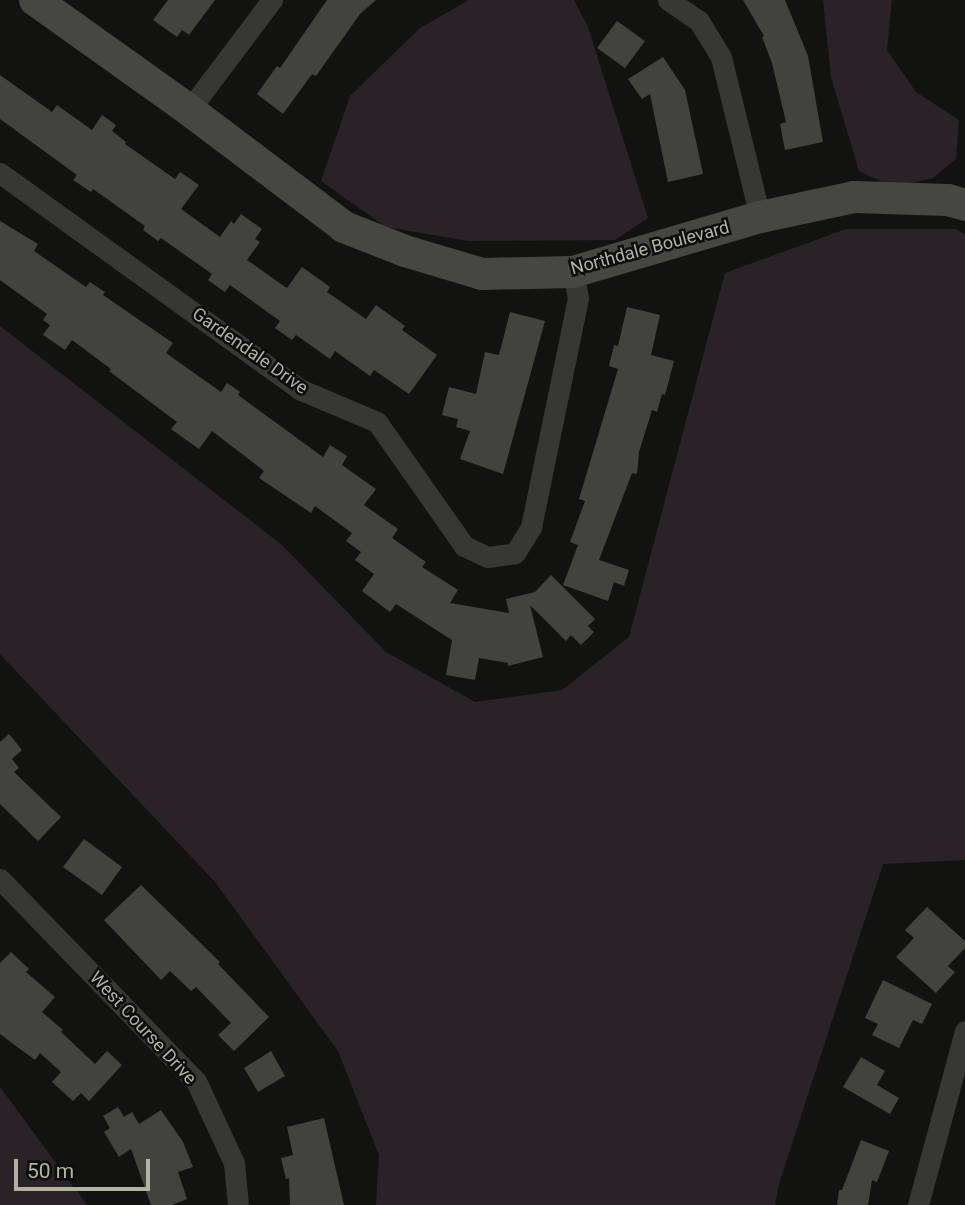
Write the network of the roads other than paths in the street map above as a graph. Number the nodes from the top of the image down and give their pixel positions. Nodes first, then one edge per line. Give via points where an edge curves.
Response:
1 (35, 0) edge
2 (272, 0) edge
3 (668, 0) edge
4 (189, 110) junction
5 (0, 173) edge
6 (965, 205) edge
7 (760, 217) junction
8 (572, 272) junction
9 (0, 879) edge
10 (965, 1031) edge
11 (238, 1205) edge
12 (918, 1205) edge

1 - 4 street, Northdale Boulevard
2 - 4 street
3 - 7 street via 699,21 721,57
4 - 8 street, Northdale Boulevard via 344,227 482,274
5 - 8 street, Gardendale Drive via 299,389 377,422 464,546 488,557 515,552 531,527 578,298
6 - 7 street, Northdale Boulevard via 947,200 854,197
7 - 8 street, Northdale Boulevard
9 - 11 street, West Course Drive via 196,1081 234,1163
10 - 12 street

